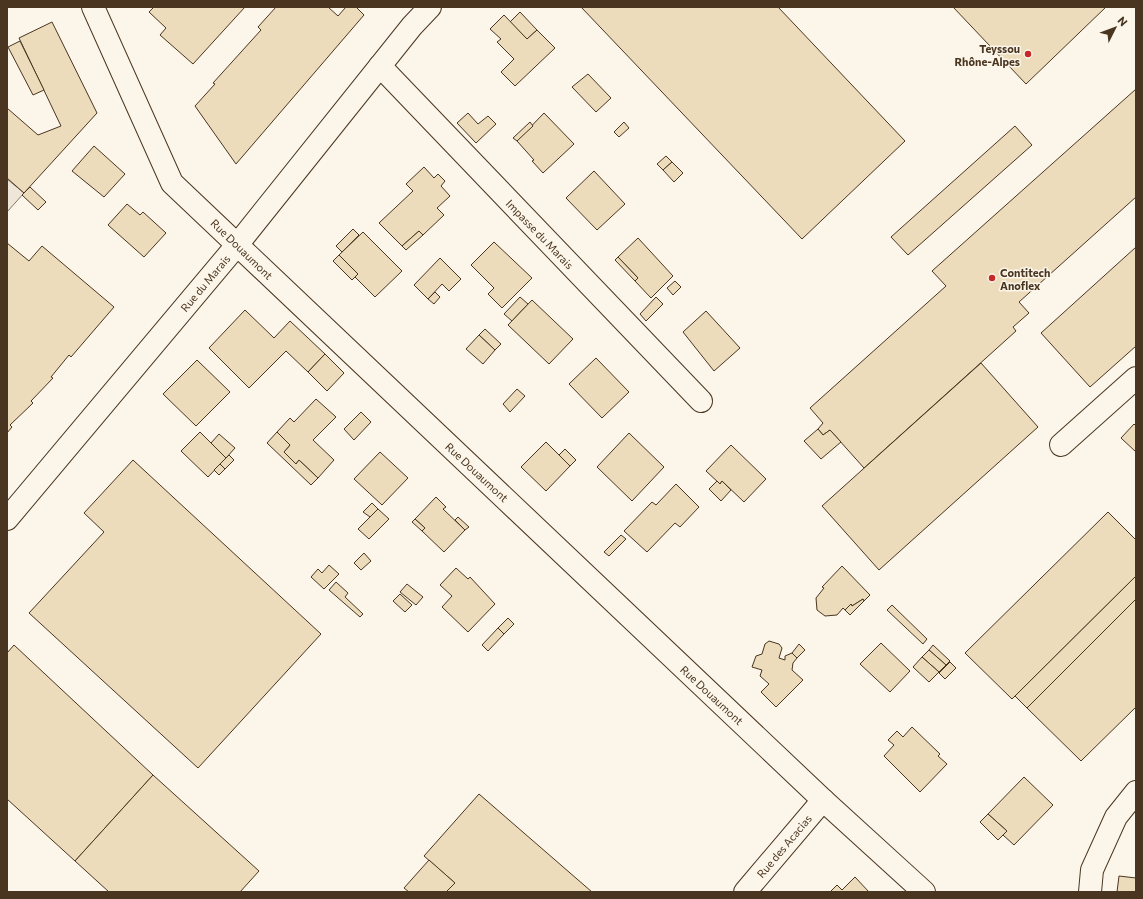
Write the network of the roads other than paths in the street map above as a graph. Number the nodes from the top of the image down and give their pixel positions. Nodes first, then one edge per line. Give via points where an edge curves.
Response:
1 (93, 7) edge
2 (430, 7) edge
3 (380, 66) junction
4 (237, 245) junction
5 (1136, 378) edge
6 (701, 401) dead end
7 (1062, 445) dead end
8 (7, 519) edge
9 (1136, 792) edge
10 (823, 800) junction
11 (745, 892) edge
12 (924, 892) edge
13 (1090, 892) edge

1 - 4 street, Rue Douaumont via 172,183
2 - 3 street, Rue du Marais
3 - 4 street, Rue du Marais
3 - 6 street, Impasse du Marais
4 - 8 street, Rue du Marais
4 - 10 street, Rue Douaumont
5 - 7 street
9 - 13 street via 1116,817 1092,870
10 - 11 street, Rue des Acacias
10 - 12 street, Rue Douaumont

